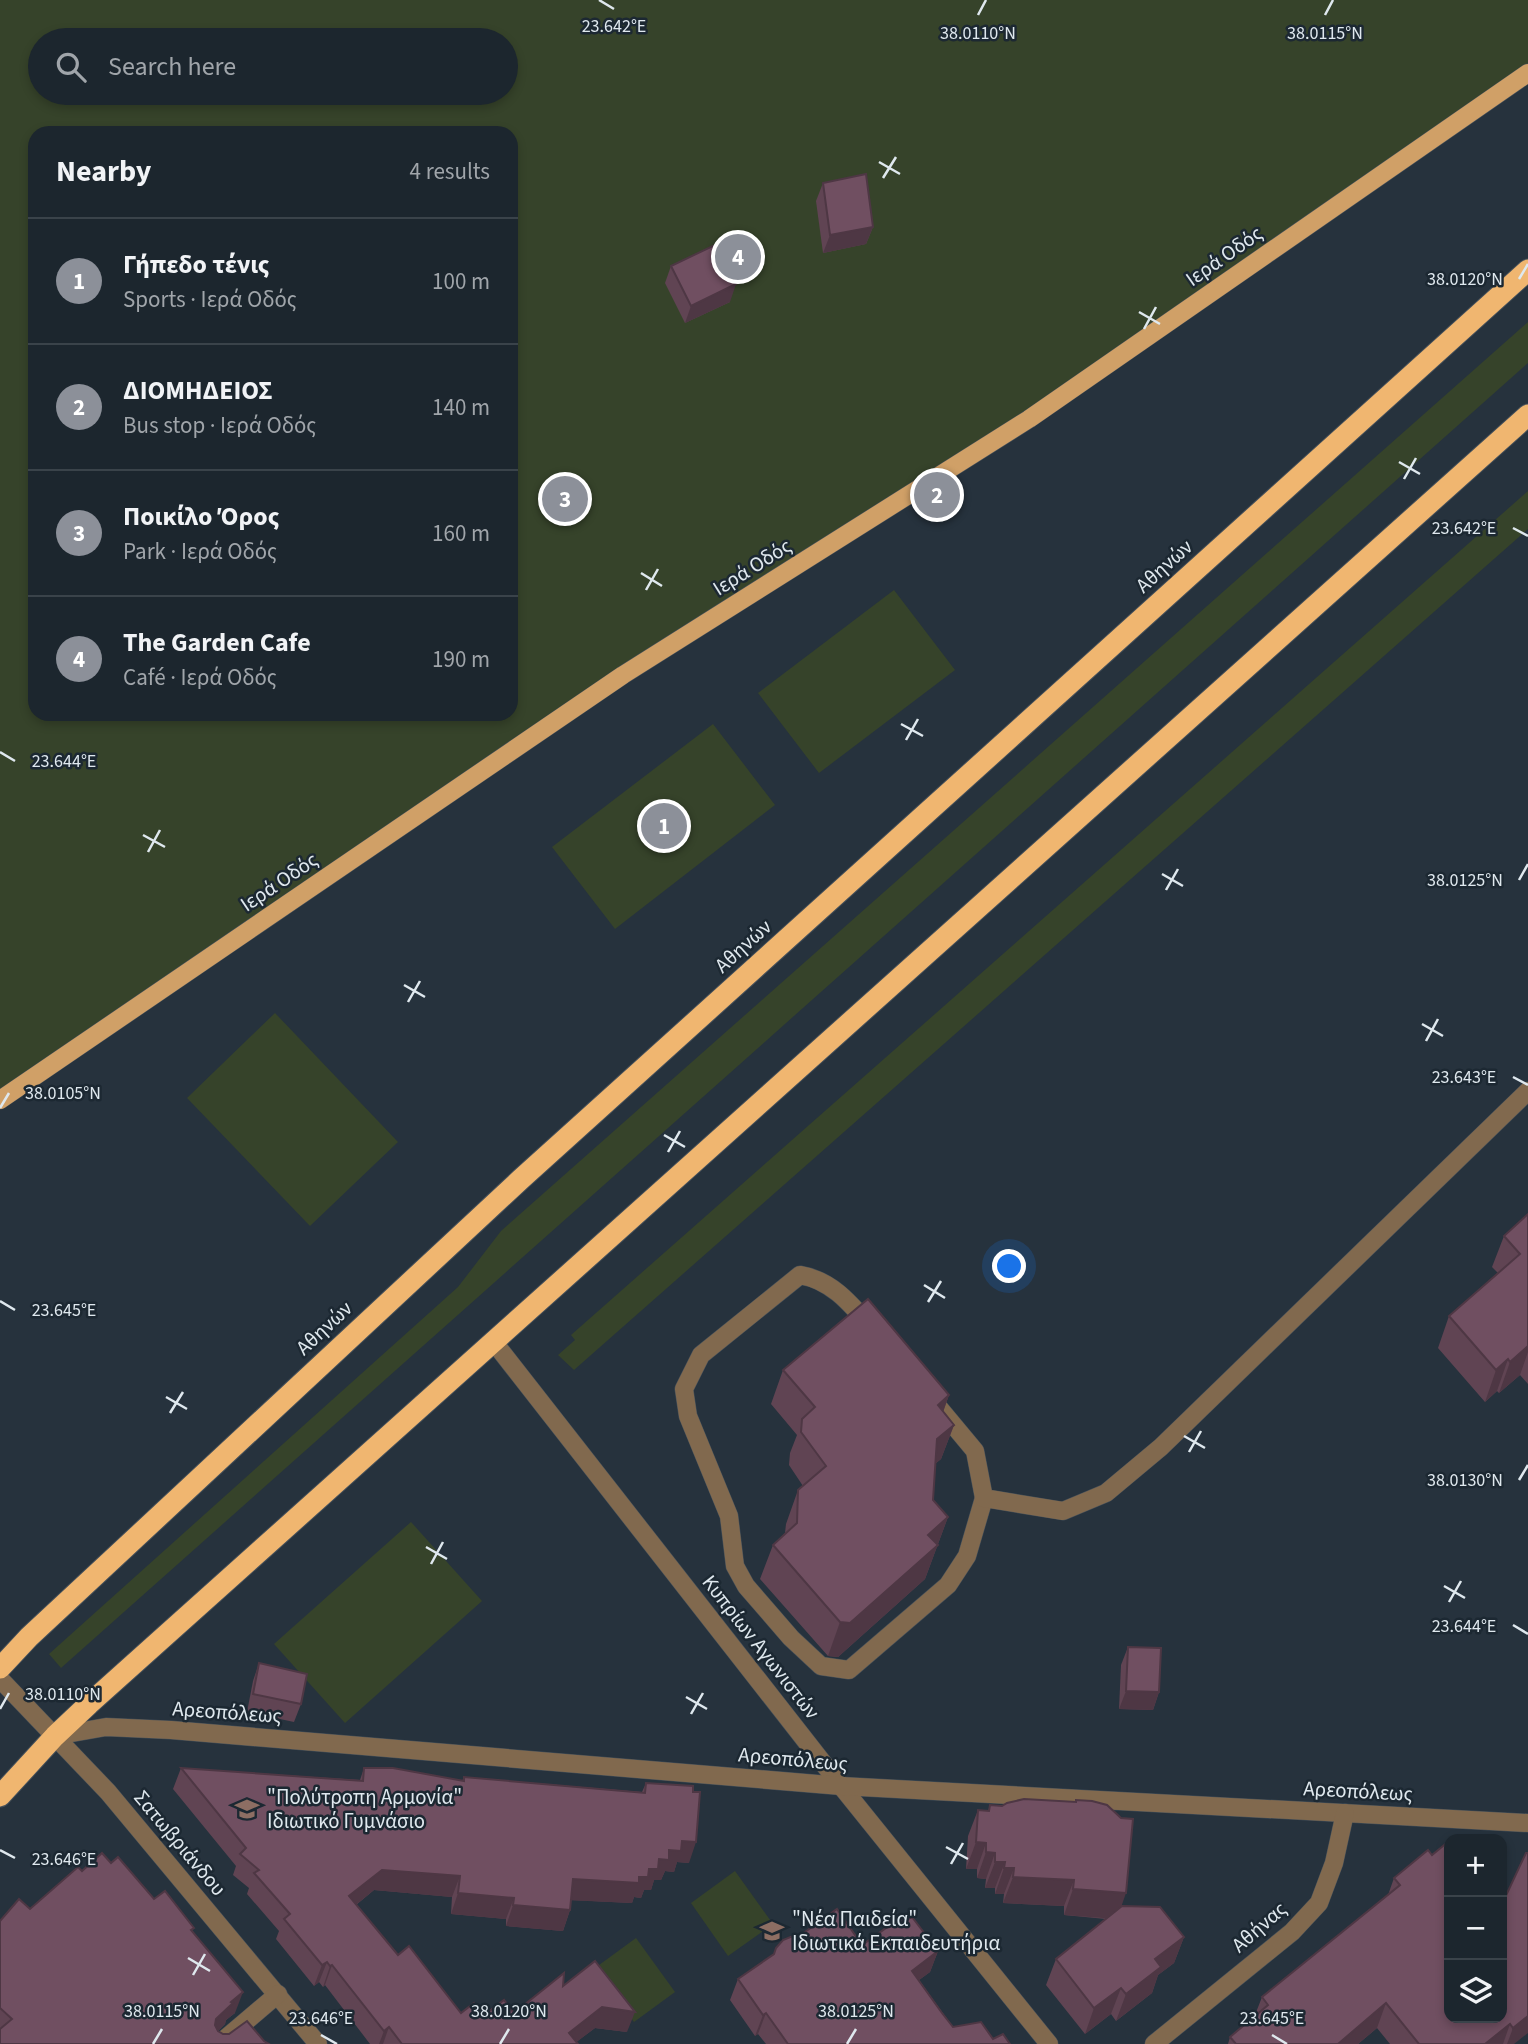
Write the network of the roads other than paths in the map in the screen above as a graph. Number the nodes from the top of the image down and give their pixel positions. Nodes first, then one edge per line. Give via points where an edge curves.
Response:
1 (1528, 73) edge
2 (1528, 270) edge
3 (1528, 415) edge
4 (1528, 1091) edge
5 (0, 1100) edge
6 (878, 1337) edge
7 (492, 1341) junction
8 (931, 1399) edge
9 (984, 1498) junction
10 (0, 1668) edge
11 (0, 1679) edge
12 (55, 1735) junction
13 (841, 1786) junction
14 (0, 1796) edge
15 (1345, 1813) junction
16 (1528, 1823) edge
17 (278, 1994) junction
18 (219, 2044) edge
19 (318, 2044) edge
20 (1049, 2044) edge
21 (1154, 2044) edge

1 - 5 main road, Ιερά Οδός via 1029,419 623,675
2 - 10 highway, Αθηνών via 521,1179
3 - 7 highway
4 - 9 street via 1161,1447 1106,1493 1063,1511
6 - 9 street via 844,1296 814,1277 800,1275 701,1355 684,1389 688,1416 730,1516 735,1566 746,1586 821,1666 849,1670 948,1585 967,1556
7 - 12 highway
7 - 13 street, Κυπρίων Αγωνιστών
8 - 9 street via 975,1451
11 - 12 street, Σατωβριάνδου
12 - 13 street, Αρεοπόλεως via 106,1727 171,1730
12 - 14 highway
12 - 17 street, Σατωβριάνδου
13 - 15 street, Αρεοπόλεως
13 - 20 street, Κυπρίων Αγωνιστών
15 - 16 street, Αρεοπόλεως
15 - 21 street, Αθήνας via 1319,1903 1292,1931
17 - 18 street
17 - 19 street, Σατωβριάνδου

